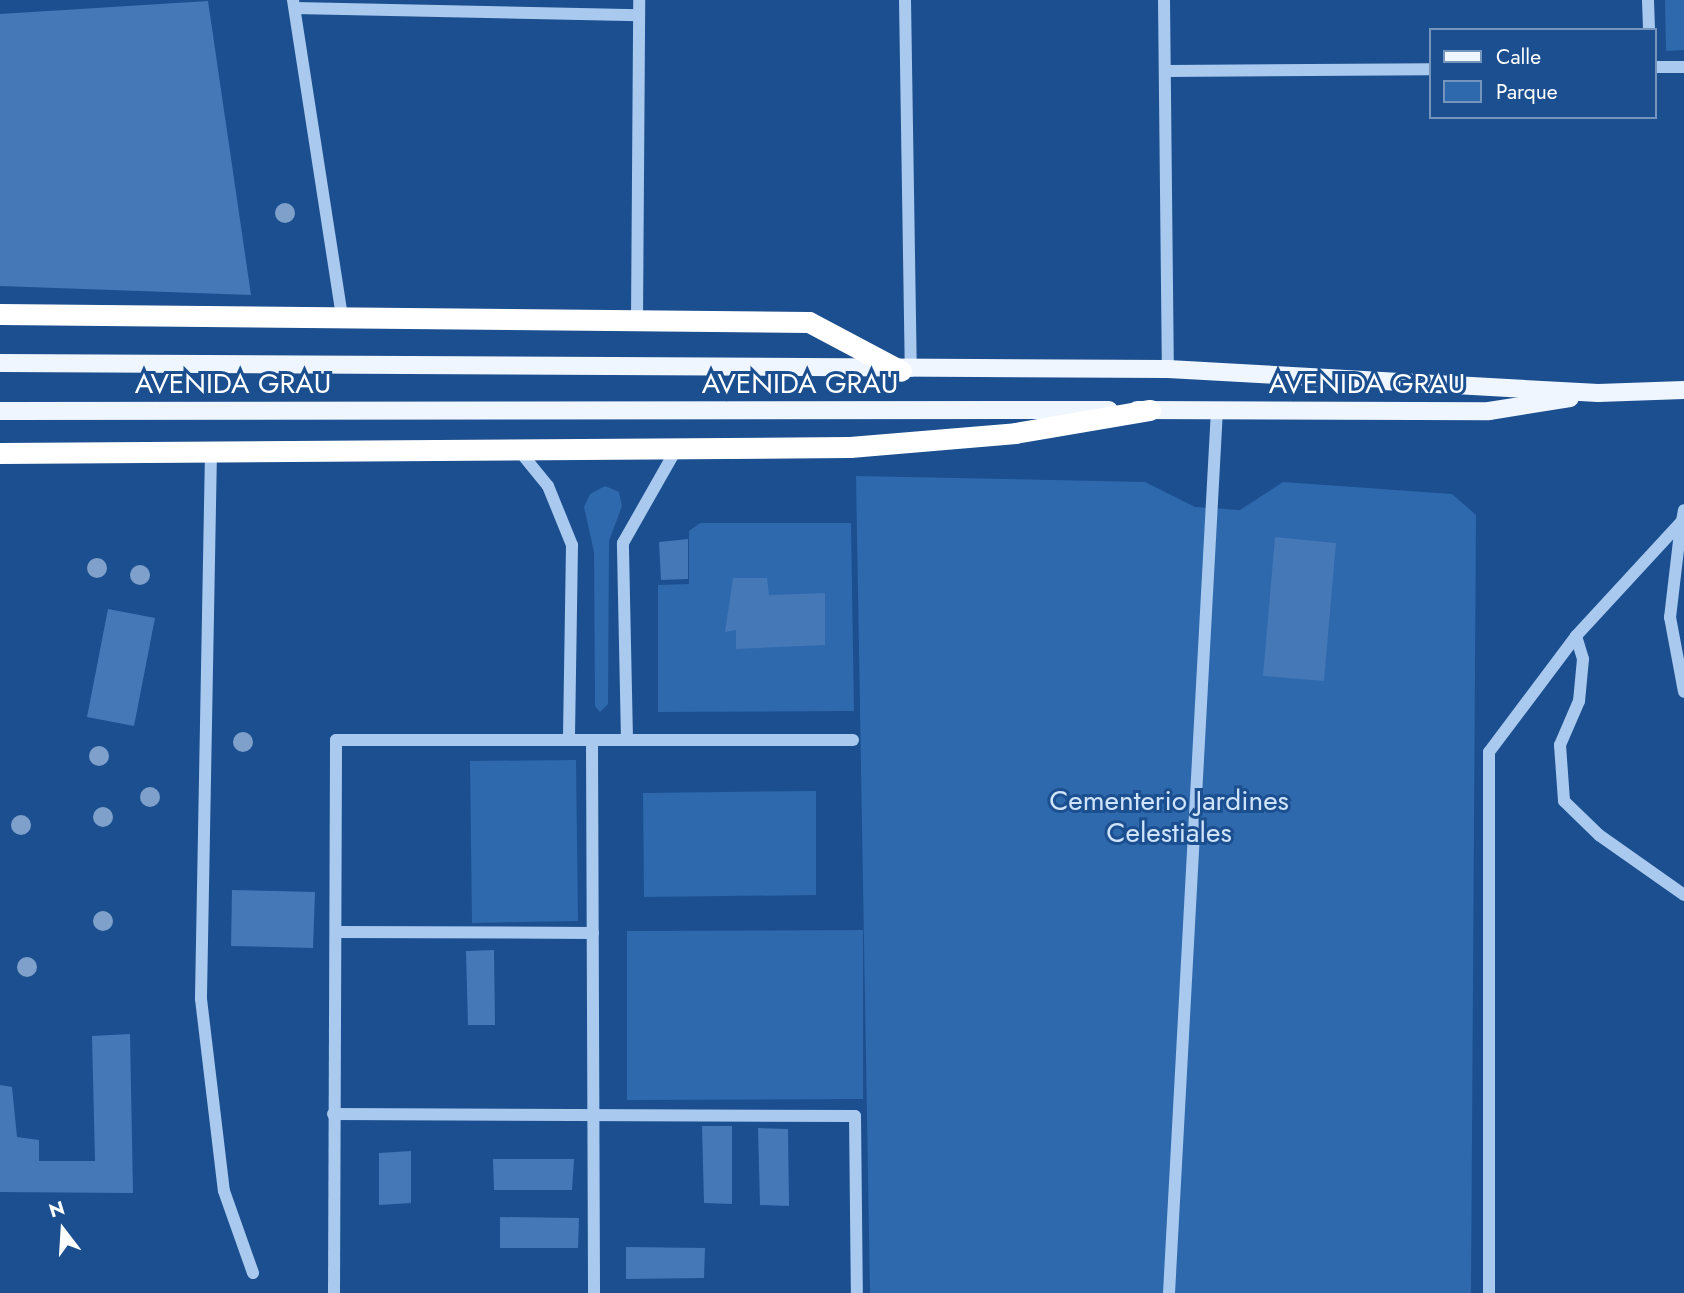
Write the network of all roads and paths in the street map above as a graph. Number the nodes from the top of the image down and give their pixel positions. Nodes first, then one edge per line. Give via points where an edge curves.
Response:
1 (639, 0) edge
2 (905, 0) edge
3 (1164, 0) edge
4 (1648, 0) edge
5 (294, 4) edge
6 (639, 15) junction
7 (1649, 28) edge
8 (1656, 67) edge
9 (1684, 67) edge
10 (1428, 69) edge
11 (1166, 71) junction
12 (0, 314) edge
13 (342, 317) junction
14 (637, 320) junction
15 (0, 363) edge
16 (1168, 369) junction
17 (906, 371) junction
18 (1684, 390) edge
19 (1598, 393) junction
20 (1217, 409) junction
21 (1150, 410) junction
22 (0, 411) edge
23 (517, 447) junction
24 (677, 448) junction
25 (211, 451) junction
26 (0, 453) edge
27 (1683, 515) edge
28 (1576, 636) junction
29 (1684, 692) edge
30 (569, 740) junction
31 (593, 740) junction
32 (627, 740) junction
33 (853, 740) dead end
34 (1684, 895) edge
35 (336, 932) junction
36 (593, 933) junction
37 (334, 1114) junction
38 (593, 1117) junction
39 (253, 1273) dead end
40 (334, 1293) edge
41 (594, 1293) edge
42 (857, 1293) edge
43 (1169, 1293) edge
44 (1489, 1293) edge

1 - 6 street
2 - 17 street
3 - 11 street
4 - 7 street
5 - 6 street
5 - 13 street
6 - 14 street
8 - 9 street
10 - 11 street
11 - 16 street
12 - 13 highway
13 - 14 highway
14 - 17 highway via 809,322
15 - 17 main road, AVENIDA GRAU
16 - 17 main road, AVENIDA GRAU
16 - 19 main road, AVENIDA GRAU
18 - 19 main road, AVENIDA GRAU
19 - 20 main road, AVENIDA GRAU via 1489,411
20 - 21 main road, AVENIDA GRAU
20 - 43 street
21 - 22 main road, AVENIDA GRAU
21 - 24 highway via 1015,433 850,447
23 - 24 highway
23 - 25 highway
23 - 30 street via 548,486 572,545
24 - 32 street via 623,542
25 - 26 highway
25 - 39 street via 201,999 224,1191
27 - 28 street
27 - 29 street via 1670,617
28 - 34 street via 1583,659 1579,701 1560,745 1564,801 1599,835
28 - 44 street via 1489,752
30 - 31 street
30 - 35 street via 336,740
31 - 32 street
31 - 36 street
32 - 33 street
35 - 36 street
35 - 37 street
36 - 38 street
37 - 38 street
37 - 40 street
38 - 41 street
38 - 42 street via 855,1116

